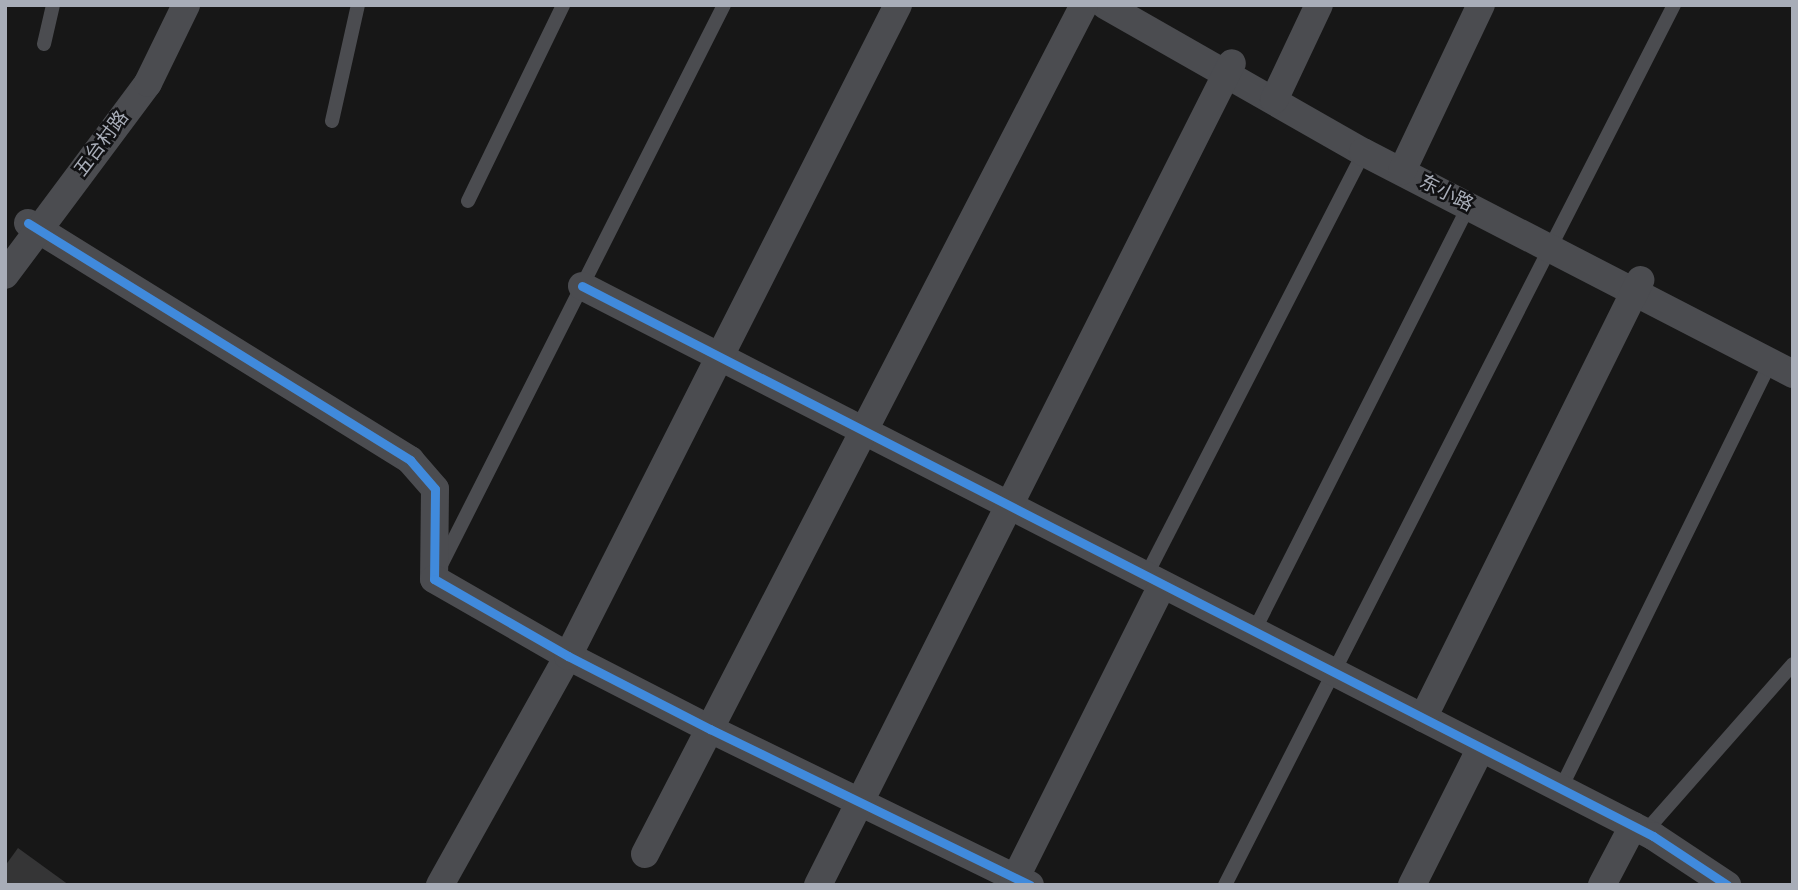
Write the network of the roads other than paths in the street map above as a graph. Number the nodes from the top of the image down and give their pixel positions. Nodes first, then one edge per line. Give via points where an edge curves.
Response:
1 (53, 5) edge
2 (172, 5) edge
3 (186, 5) edge
4 (358, 5) edge
5 (563, 5) edge
6 (724, 5) edge
7 (898, 5) edge
8 (1084, 5) edge
9 (1105, 5) edge
10 (1129, 5) edge
11 (1319, 5) edge
12 (1482, 5) edge
13 (1674, 5) edge
14 (44, 44) dead end
15 (1229, 69) junction
16 (1277, 95) junction
17 (332, 121) dead end
18 (1367, 146) junction
19 (1404, 166) junction
20 (1472, 200) junction
21 (468, 201) dead end
22 (33, 226) junction
23 (1552, 242) junction
24 (6, 266) edge
25 (582, 286) junction
26 (1637, 286) junction
27 (718, 359) junction
28 (1783, 361) edge
29 (864, 433) junction
30 (1009, 507) junction
31 (434, 579) junction
32 (1154, 580) junction
33 (1254, 631) junction
34 (568, 656) junction
35 (1793, 664) edge
36 (1334, 672) junction
37 (1423, 718) junction
38 (710, 729) junction
39 (1481, 748) junction
40 (1561, 788) junction
41 (860, 802) junction
42 (1639, 829) junction
43 (645, 854) dead end
44 (1019, 882) edge
45 (1720, 883) edge
46 (440, 885) edge
47 (818, 885) edge
48 (1225, 885) edge
49 (1412, 885) edge
50 (1602, 885) edge

1 - 14 lane
2 - 22 street, 五台村路 via 135,80
3 - 22 street, 五台村路 via 148,83
4 - 17 lane
5 - 21 lane
6 - 25 lane
7 - 27 street
8 - 29 street
9 - 15 street, 东小路
10 - 15 street, 东小路
11 - 16 street
12 - 19 street
13 - 23 lane
15 - 16 street, 东小路
15 - 30 street
16 - 18 street, 东小路
18 - 19 street, 东小路
18 - 32 lane
19 - 20 street, 东小路
20 - 23 street, 东小路
20 - 33 lane
22 - 24 street, 五台村路
22 - 31 street via 410,460 435,489
23 - 26 street, 东小路
23 - 36 lane
25 - 27 street
25 - 31 lane
26 - 28 street, 东小路
26 - 37 street
27 - 29 street
27 - 34 street
28 - 40 lane
29 - 30 street
29 - 38 street
30 - 32 street
30 - 41 street
31 - 34 street
32 - 33 street
32 - 44 street
33 - 36 street
34 - 38 street
34 - 46 street
35 - 42 lane
36 - 37 street
36 - 48 lane
37 - 39 street
38 - 41 street
38 - 43 street
39 - 40 street
39 - 49 street
40 - 42 street
41 - 44 street
41 - 47 street
42 - 45 street
42 - 50 street

